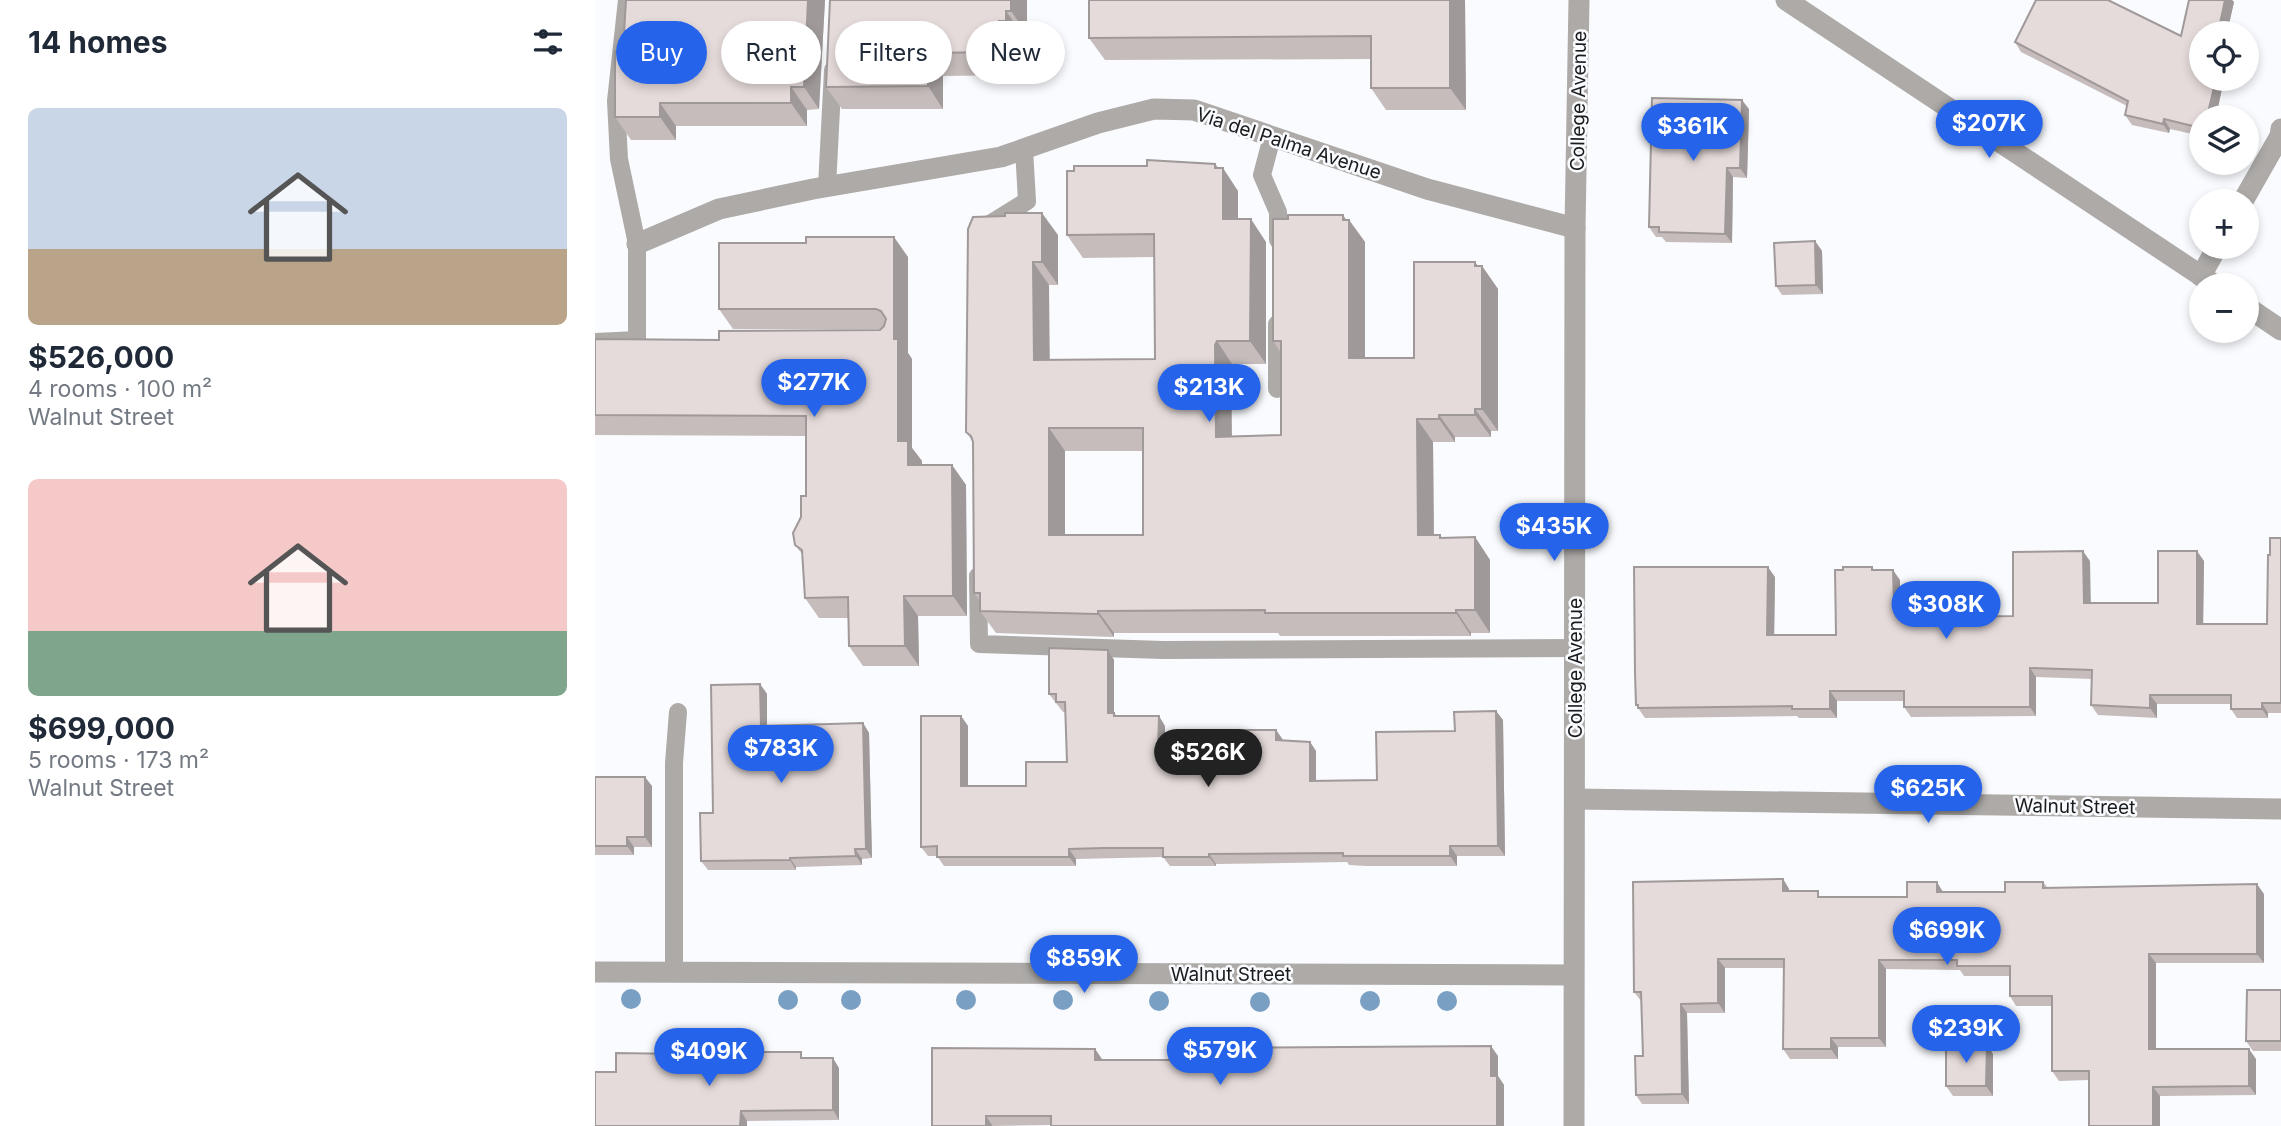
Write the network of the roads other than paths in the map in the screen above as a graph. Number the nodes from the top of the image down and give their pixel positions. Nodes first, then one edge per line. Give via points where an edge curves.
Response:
1 (627, 0) edge
2 (1580, 0) edge
3 (1786, 0) edge
4 (833, 53) edge
5 (2281, 129) edge
6 (1272, 137) junction
7 (1024, 149) junction
8 (827, 187) junction
9 (2250, 189) edge
10 (1575, 228) junction
11 (637, 244) junction
12 (972, 249) edge
13 (1278, 253) edge
14 (2196, 273) edge
15 (1277, 308) edge
16 (2259, 315) edge
17 (2281, 330) edge
18 (595, 342) edge
19 (1277, 390) dead end
20 (978, 561) edge
21 (1575, 648) junction
22 (678, 712) dead end
23 (1575, 799) junction
24 (2281, 809) edge
25 (595, 972) edge
26 (674, 972) junction
27 (1573, 975) junction
28 (1574, 1126) edge

1 - 11 lane via 616,101 619,159
2 - 10 street, College Avenue
3 - 14 street
4 - 8 lane
5 - 9 street
6 - 7 street, Via del Palma Avenue via 1194,110 1154,109
6 - 10 street, Via del Palma Avenue via 1427,189
6 - 13 lane via 1262,175 1278,212
7 - 8 street, Via del Palma Avenue
7 - 12 lane via 1027,201 981,229
8 - 11 street, Via del Palma Avenue via 719,209
10 - 21 street, College Avenue
11 - 18 lane via 644,340
15 - 19 lane
16 - 17 street
20 - 21 lane via 979,644 1163,650
21 - 23 street, College Avenue
22 - 26 lane
23 - 24 street, Walnut Street
23 - 27 street, College Avenue
25 - 26 street, Walnut Street
26 - 27 street, Walnut Street
27 - 28 street, College Avenue

